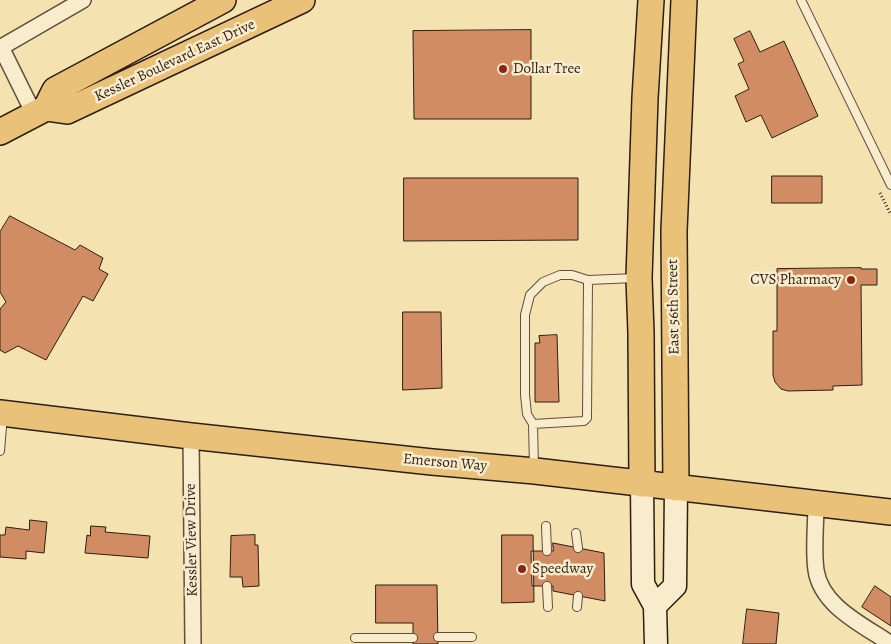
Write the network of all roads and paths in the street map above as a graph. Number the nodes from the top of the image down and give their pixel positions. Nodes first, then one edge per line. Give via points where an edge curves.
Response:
1 (83, 0) edge
2 (222, 0) edge
3 (302, 0) edge
4 (651, 0) edge
5 (684, 0) edge
6 (801, 0) edge
7 (1, 48) edge
8 (40, 111) junction
9 (0, 132) edge
10 (891, 185) edge
11 (639, 278) junction
12 (588, 280) junction
13 (2, 413) edge
14 (533, 424) junction
15 (191, 436) junction
16 (0, 451) edge
17 (534, 471) junction
18 (642, 484) junction
19 (676, 488) junction
20 (816, 504) junction
21 (891, 512) edge
22 (546, 526) dead end
23 (576, 533) dead end
24 (578, 548) dead end
25 (547, 551) dead end
26 (547, 586) dead end
27 (578, 596) dead end
28 (655, 606) junction
29 (548, 607) dead end
30 (577, 607) dead end
31 (438, 637) dead end
32 (472, 637) dead end
33 (355, 638) dead end
34 (413, 638) dead end
35 (193, 644) edge
36 (656, 644) edge
37 (891, 644) edge

1 - 7 street
2 - 8 main road, Kessler Boulevard East Drive via 55,90
3 - 8 main road, Kessler Boulevard East Drive via 67,111
4 - 11 main road
5 - 19 main road, East 56th Street via 674,230
6 - 10 lane
7 - 8 street
8 - 9 main road, Kessler Boulevard East Drive
11 - 12 lane
11 - 18 main road
12 - 14 lane via 588,418 584,421
12 - 14 lane via 556,275 535,289 527,302 524,324 525,405
13 - 15 main road, Emerson Way
13 - 16 lane
14 - 17 lane
15 - 17 main road, Emerson Way
15 - 35 street, Kessler View Drive
17 - 18 main road, Emerson Way
18 - 19 main road, Emerson Way
18 - 28 street via 643,584
19 - 20 main road, Emerson Way
19 - 28 street, East 56th Street via 675,586
20 - 21 main road, Emerson Way
20 - 37 street via 815,567 821,586 845,613
22 - 25 lane
23 - 24 lane
26 - 29 lane
27 - 30 lane
28 - 36 street
31 - 32 lane
33 - 34 lane

